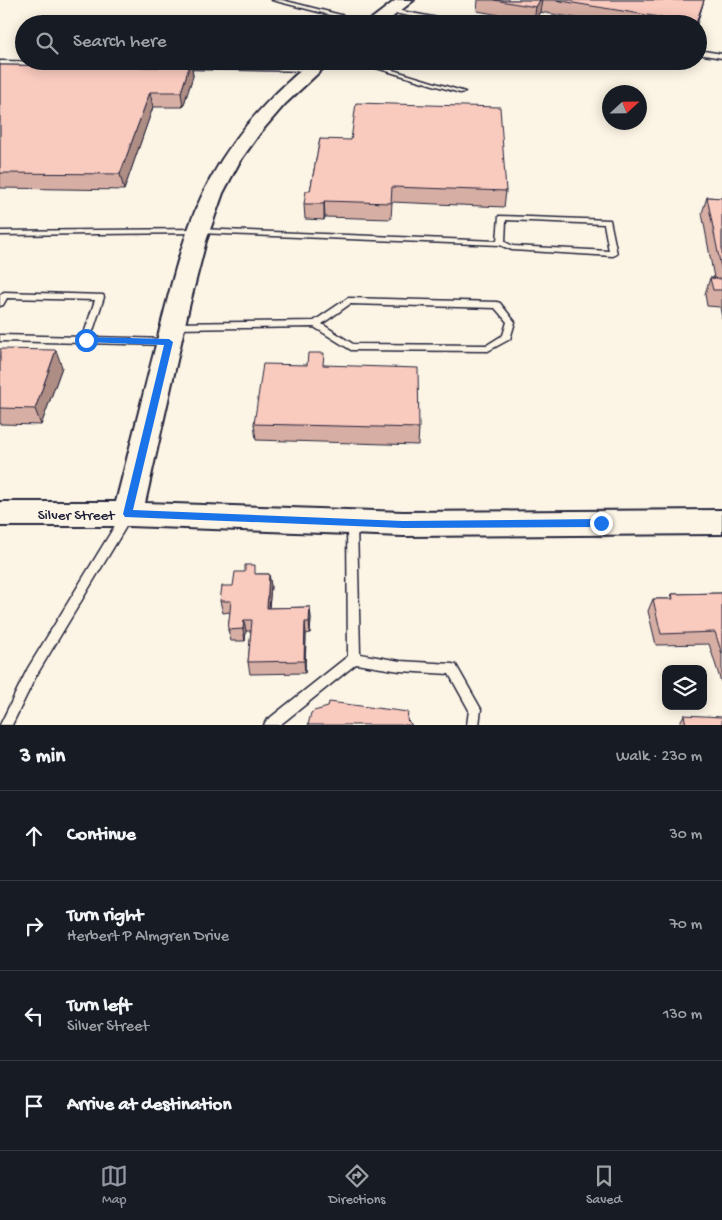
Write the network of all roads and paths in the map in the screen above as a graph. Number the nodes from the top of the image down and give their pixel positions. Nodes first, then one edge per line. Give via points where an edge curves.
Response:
1 (275, 0) edge
2 (406, 0) edge
3 (390, 11) junction
4 (336, 15) edge
5 (385, 15) edge
6 (411, 15) edge
7 (707, 54) edge
8 (722, 56) edge
9 (0, 63) edge
10 (15, 63) edge
11 (312, 70) edge
12 (387, 70) edge
13 (462, 92) dead end
14 (198, 231) junction
15 (0, 233) edge
16 (501, 242) junction
17 (0, 303) edge
18 (316, 324) junction
19 (171, 334) junction
20 (0, 338) edge
21 (86, 340) junction
22 (0, 514) edge
23 (128, 514) junction
24 (722, 522) edge
25 (352, 523) junction
26 (354, 658) junction
27 (6, 725) edge
28 (270, 725) edge
29 (473, 725) edge

1 - 4 lane
2 - 3 street
3 - 5 street
3 - 6 lane
7 - 8 lane
9 - 10 lane
11 - 14 street via 280,98 242,143 221,178
12 - 13 lane
14 - 15 lane
14 - 16 lane
14 - 19 street
16 - 16 lane via 512,248 613,254 607,222 502,218
17 - 21 lane via 4,295 100,297
18 - 18 lane via 351,347 488,348 507,337 511,322 497,305 348,301
18 - 19 lane
19 - 21 lane
19 - 23 street
20 - 21 lane
22 - 23 street, Silver Street
23 - 25 street, Silver Street
23 - 27 lane via 32,672
24 - 25 street, Silver Street
25 - 26 lane
26 - 28 lane
26 - 29 lane via 400,666 452,669 475,709

